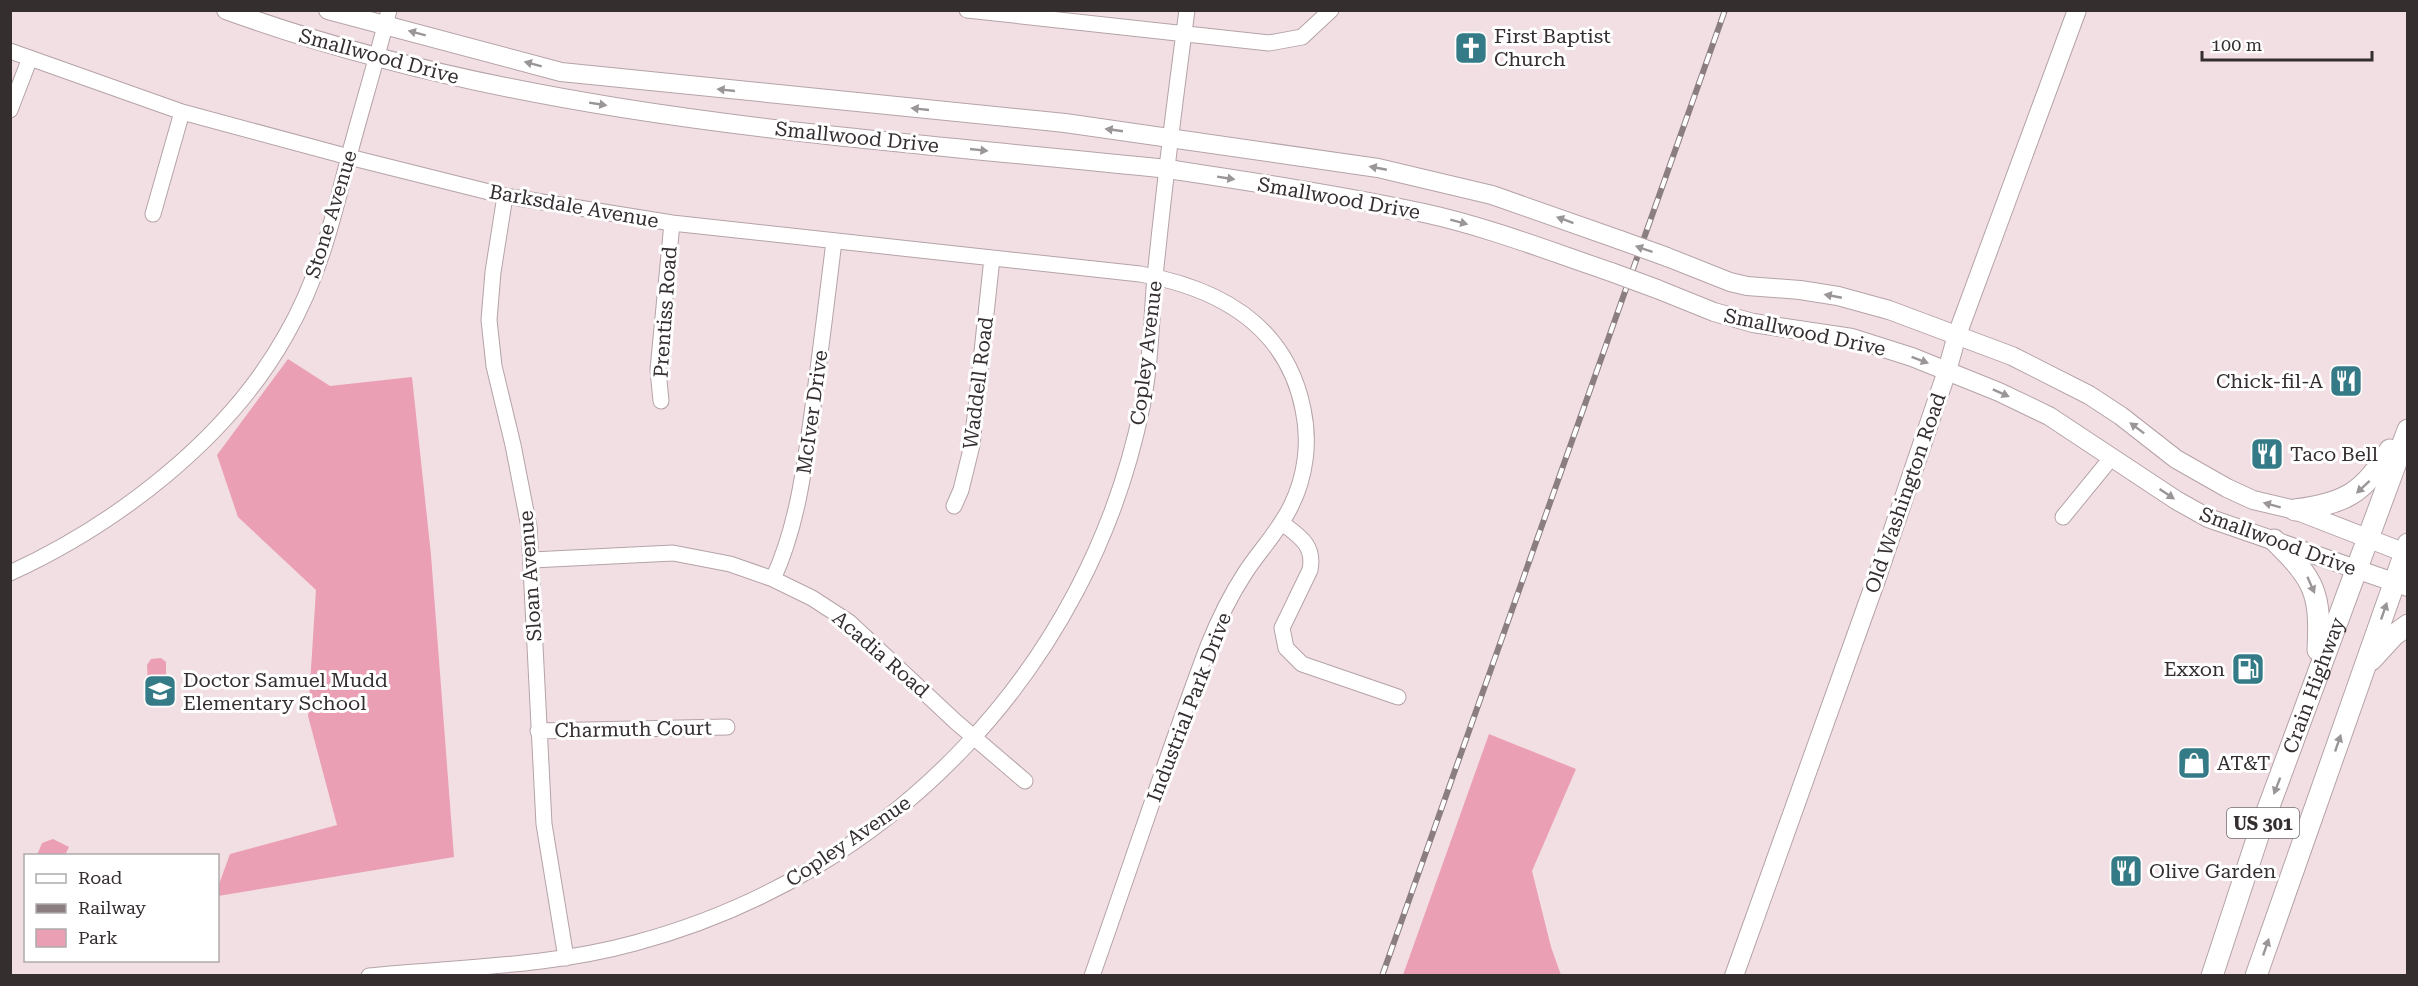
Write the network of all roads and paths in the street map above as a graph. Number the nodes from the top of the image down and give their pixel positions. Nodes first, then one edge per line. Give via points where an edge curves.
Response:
1 (226, 10) edge
2 (328, 10) edge
3 (967, 10) edge
4 (1187, 10) edge
5 (1331, 10) edge
6 (2077, 10) edge
7 (1028, 14) edge
8 (387, 18) edge
9 (1184, 33) junction
10 (10, 51) edge
11 (376, 56) junction
12 (30, 58) junction
13 (10, 110) edge
14 (182, 111) junction
15 (1172, 139) junction
16 (349, 157) junction
17 (1168, 169) junction
18 (505, 196) junction
19 (153, 214) dead end
20 (672, 223) junction
21 (834, 241) junction
22 (992, 258) junction
23 (1155, 277) junction
24 (1957, 335) junction
25 (1947, 371) junction
26 (661, 401) dead end
27 (2408, 422) edge
28 (2408, 430) edge
29 (2112, 457) junction
30 (954, 506) dead end
31 (2295, 510) junction
32 (2063, 517) dead end
33 (1282, 523) junction
34 (2366, 538) junction
35 (2274, 540) junction
36 (2406, 550) edge
37 (532, 560) junction
38 (2355, 569) junction
39 (10, 573) edge
40 (773, 579) junction
41 (2401, 584) edge
42 (2408, 625) edge
43 (2364, 667) junction
44 (2318, 671) junction
45 (1398, 698) dead end
46 (727, 727) dead end
47 (538, 731) junction
48 (975, 736) junction
49 (1025, 781) dead end
50 (566, 958) junction
51 (369, 975) edge
52 (1092, 975) edge
53 (1734, 975) edge
54 (2212, 975) edge
55 (2256, 975) edge

1 - 11 main road, Smallwood Drive via 284,31
2 - 8 main road, Smallwood Drive
3 - 7 street
4 - 9 street, Copley Avenue
5 - 9 street via 1302,37 1280,41 1252,42
6 - 24 main road, Old Washington Road
7 - 9 street
8 - 11 street, Stone Avenue
15 -> 8 main road, Smallwood Drive via 1065,123 561,72
9 - 15 street, Copley Avenue
10 - 12 street, Barksdale Avenue
11 - 16 street, Stone Avenue
11 -> 17 main road, Smallwood Drive via 521,91 702,120
12 - 13 street
12 - 14 street, Barksdale Avenue
14 - 16 street, Barksdale Avenue
14 - 19 street
15 - 17 street, Copley Avenue
24 -> 15 main road, Smallwood Drive, bridge via 1838,296 1730,282 1492,195 1433,180 1280,152
16 - 18 street, Barksdale Avenue
16 - 39 street, Stone Avenue via 329,236 310,284 287,334 238,404 183,459 107,520
17 - 23 street, Copley Avenue
17 -> 25 main road, Smallwood Drive, bridge via 1425,213 1611,272 1733,318 1852,338
18 - 20 street, Barksdale Avenue
18 - 37 street, Sloan Avenue via 489,320 494,366 513,444
20 - 21 street, Barksdale Avenue
20 - 26 street, Prentiss Road via 658,370
21 - 22 street, Barksdale Avenue
21 - 40 street, McIver Drive via 806,466 787,547
22 - 23 street, Barksdale Avenue
22 - 30 street, Waddell Road via 972,445
23 - 33 street, Industrial Park Drive via 1196,288 1250,319 1272,340 1296,381 1305,419 1306,455 1292,505
23 - 48 street, Copley Avenue via 1143,405 1111,516 1076,595 1024,677
24 - 25 main road, Old Washington Road
31 -> 24 main road, Smallwood Drive via 2253,500 2199,473 2089,395 2012,356
25 -> 29 main road, Smallwood Drive via 2049,416
25 - 53 main road, Old Washington Road
27 -> 31 highway via 2373,477 2357,493 2331,505
28 - 34 highway, Crain Highway / US 301
29 - 32 street
29 -> 35 main road, Smallwood Drive via 2208,518
31 - 34 main road, Smallwood Drive
33 - 45 street via 1304,540 1312,560 1282,628 1286,648 1302,664
33 - 52 street, Industrial Park Drive via 1245,572 1218,621
34 - 36 main road, Smallwood Drive
34 - 38 highway, Crain Highway / US 301
35 - 38 main road, Smallwood Drive
35 -> 44 highway via 2305,572 2317,598
36 - 41 highway, Crain Highway / US 301
37 - 40 street, Acadia Road via 673,554 730,564
37 - 47 street, Sloan Avenue
38 - 41 main road, Smallwood Drive
38 - 44 highway, Crain Highway / US 301
40 - 48 street, Acadia Road via 849,622
43 -> 41 highway, Crain Highway / US 301
42 - 43 highway
55 -> 43 highway, Crain Highway / US 301
44 -> 54 highway, Crain Highway / US 301
46 - 47 street, Charmuth Court
47 - 50 street, Sloan Avenue via 544,824
48 - 49 street, Acadia Road
48 - 50 street, Copley Avenue via 921,791 891,815 777,890 667,934
50 - 51 street, Copley Avenue

